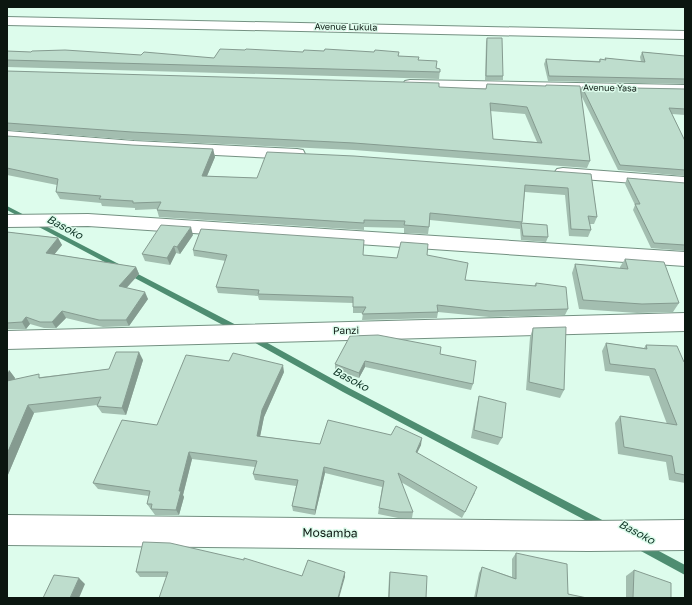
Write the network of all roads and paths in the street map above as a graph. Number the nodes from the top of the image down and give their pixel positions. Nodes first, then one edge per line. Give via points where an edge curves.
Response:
1 (7, 21) edge
2 (685, 35) edge
3 (393, 83) edge
4 (685, 89) edge
5 (7, 136) edge
6 (315, 155) edge
7 (543, 171) edge
8 (685, 182) edge
9 (7, 221) edge
10 (685, 259) edge
11 (685, 322) edge
12 (7, 340) edge
13 (7, 530) edge
14 (685, 535) edge

1 - 2 street, Avenue Lukula
3 - 4 street, Avenue Yasa
5 - 6 street via 134,146
7 - 8 street
9 - 10 street via 88,220
11 - 12 street, Panzi
13 - 14 street, Mosamba

